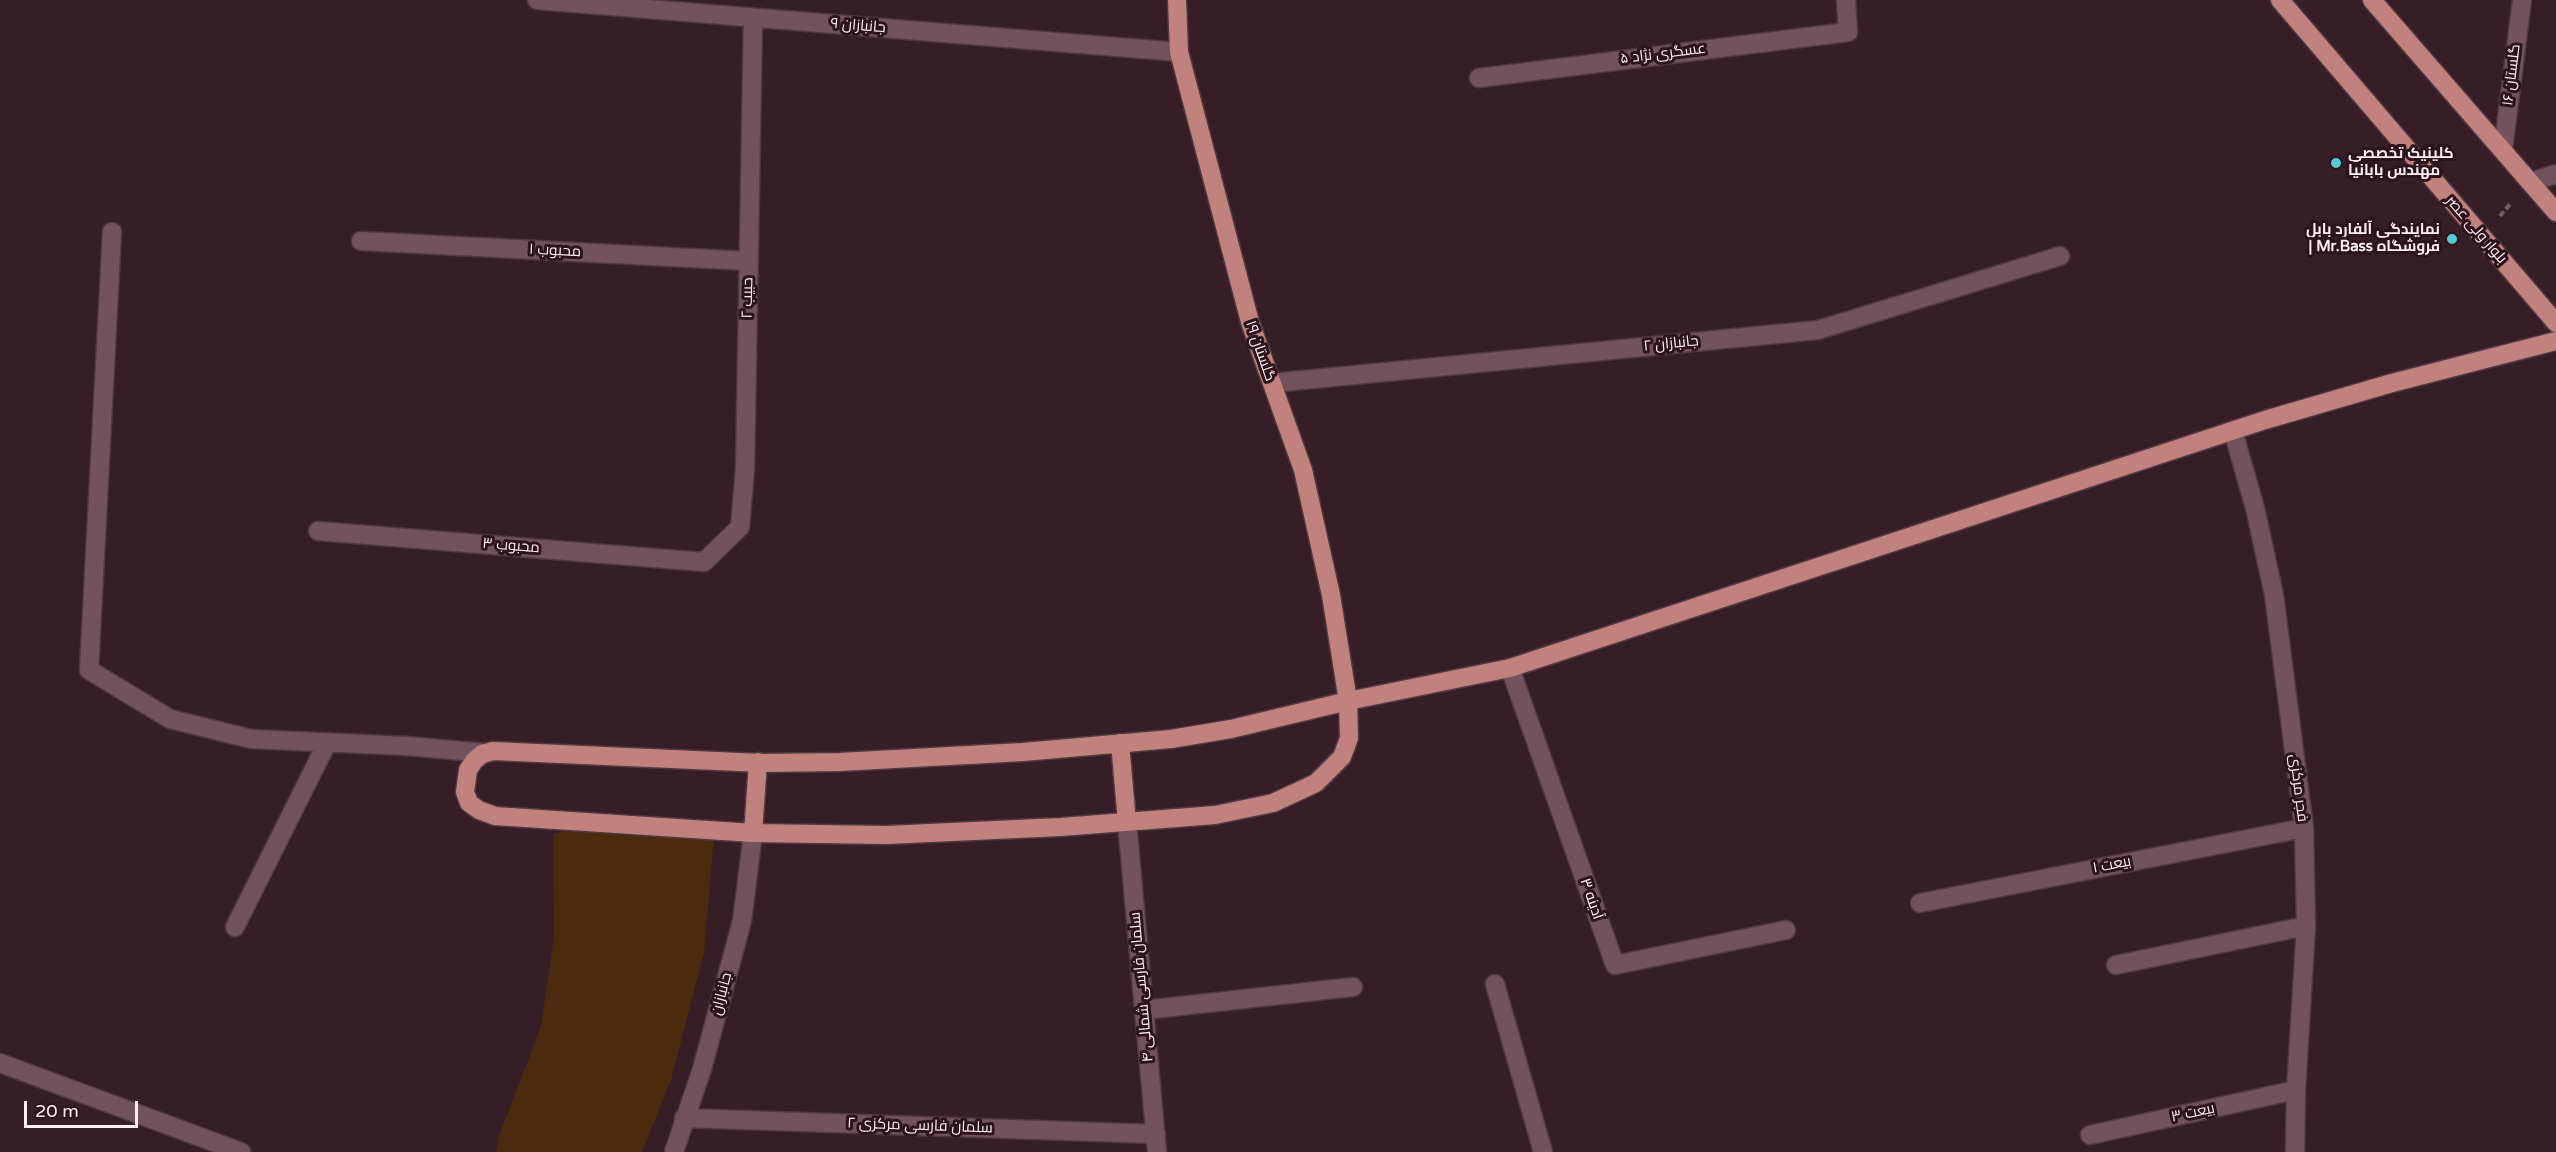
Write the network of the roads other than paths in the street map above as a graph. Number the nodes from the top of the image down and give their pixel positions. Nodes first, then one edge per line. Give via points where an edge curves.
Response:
1 (537, 0) edge
2 (1177, 0) edge
3 (1846, 0) edge
4 (2280, 0) edge
5 (2372, 0) edge
6 (2522, 0) edge
7 (753, 18) junction
8 (1179, 52) junction
9 (1479, 78) dead end
10 (2503, 150) junction
11 (2556, 174) edge
12 (2530, 182) junction
13 (2556, 212) edge
14 (112, 232) dead end
15 (361, 241) dead end
16 (2060, 256) dead end
17 (749, 261) junction
18 (2556, 323) edge
19 (2556, 342) edge
20 (1272, 383) junction
21 (2233, 431) junction
22 (318, 531) dead end
23 (704, 562) joint
24 (1510, 668) junction
25 (1348, 701) junction
26 (327, 743) junction
27 (1120, 743) junction
28 (485, 753) junction
29 (758, 762) junction
30 (1127, 822) junction
31 (2304, 828) junction
32 (753, 833) junction
33 (1920, 903) dead end
34 (2306, 926) junction
35 (235, 927) dead end
36 (1786, 930) dead end
37 (2116, 965) dead end
38 (1495, 984) dead end
39 (1353, 987) dead end
40 (1144, 1010) junction
41 (0, 1063) edge
42 (2296, 1090) junction
43 (684, 1118) junction
44 (2090, 1135) dead end
45 (1156, 1143) edge
46 (242, 1152) edge
47 (674, 1152) edge
48 (1543, 1152) edge
49 (2295, 1152) edge

1 - 7 street, جانبازان ۹
2 - 8 main road, گلستان ۱۹
3 - 9 street, عسگری نژاد ۵ via 1848,32
4 - 18 main road, بلوار ولی عصر
5 - 10 main road
6 - 10 street, گلستان ۱۶
7 - 8 street, جانبازان ۹
7 - 17 street, حبیب ۲
8 - 20 main road, گلستان ۱۹ via 1250,322
10 - 12 main road
11 - 12 street
12 - 13 main road
14 - 26 street via 89,670 170,719 251,739
15 - 17 street, محبوب ۱
16 - 20 street, جانبازان ۲ via 1818,330
17 - 23 street, حبیب ۲ via 745,469 740,527
19 - 21 main road via 2392,383
20 - 25 main road, گلستان ۱۹ via 1303,470 1331,595
21 - 24 main road
21 - 31 street, فجر مرکزی via 2274,595
22 - 23 street, محبوب ۳
24 - 25 main road
24 - 36 street, آدینه ۳ via 1615,965
25 - 27 main road via 1231,729
25 - 30 main road, گلستان ۱۹ via 1349,738 1342,757 1316,783 1273,803 1250,808
26 - 28 street
26 - 35 street
27 - 29 main road via 1023,752
27 - 30 main road
28 - 29 main road
28 - 32 main road, گلستان ۱۹ via 468,770 465,792 469,803 495,816
29 - 32 main road
30 - 32 main road, گلستان ۱۹ via 886,835
30 - 40 street, سلمان فارسی شمالی ۴
31 - 33 street, بیعت ۱
31 - 34 street, فجر مرکزی
32 - 43 street, جانبازان via 742,921 702,1069
34 - 37 street
34 - 42 street, فجر مرکزی
38 - 48 street
39 - 40 street
40 - 45 street, سلمان فارسی شمالی ۴
41 - 46 street
42 - 44 street, بیعت ۳
42 - 49 street, فجر مرکزی
43 - 45 street, سلمان فارسی مرکزی ۲
43 - 47 street, جانبازان

